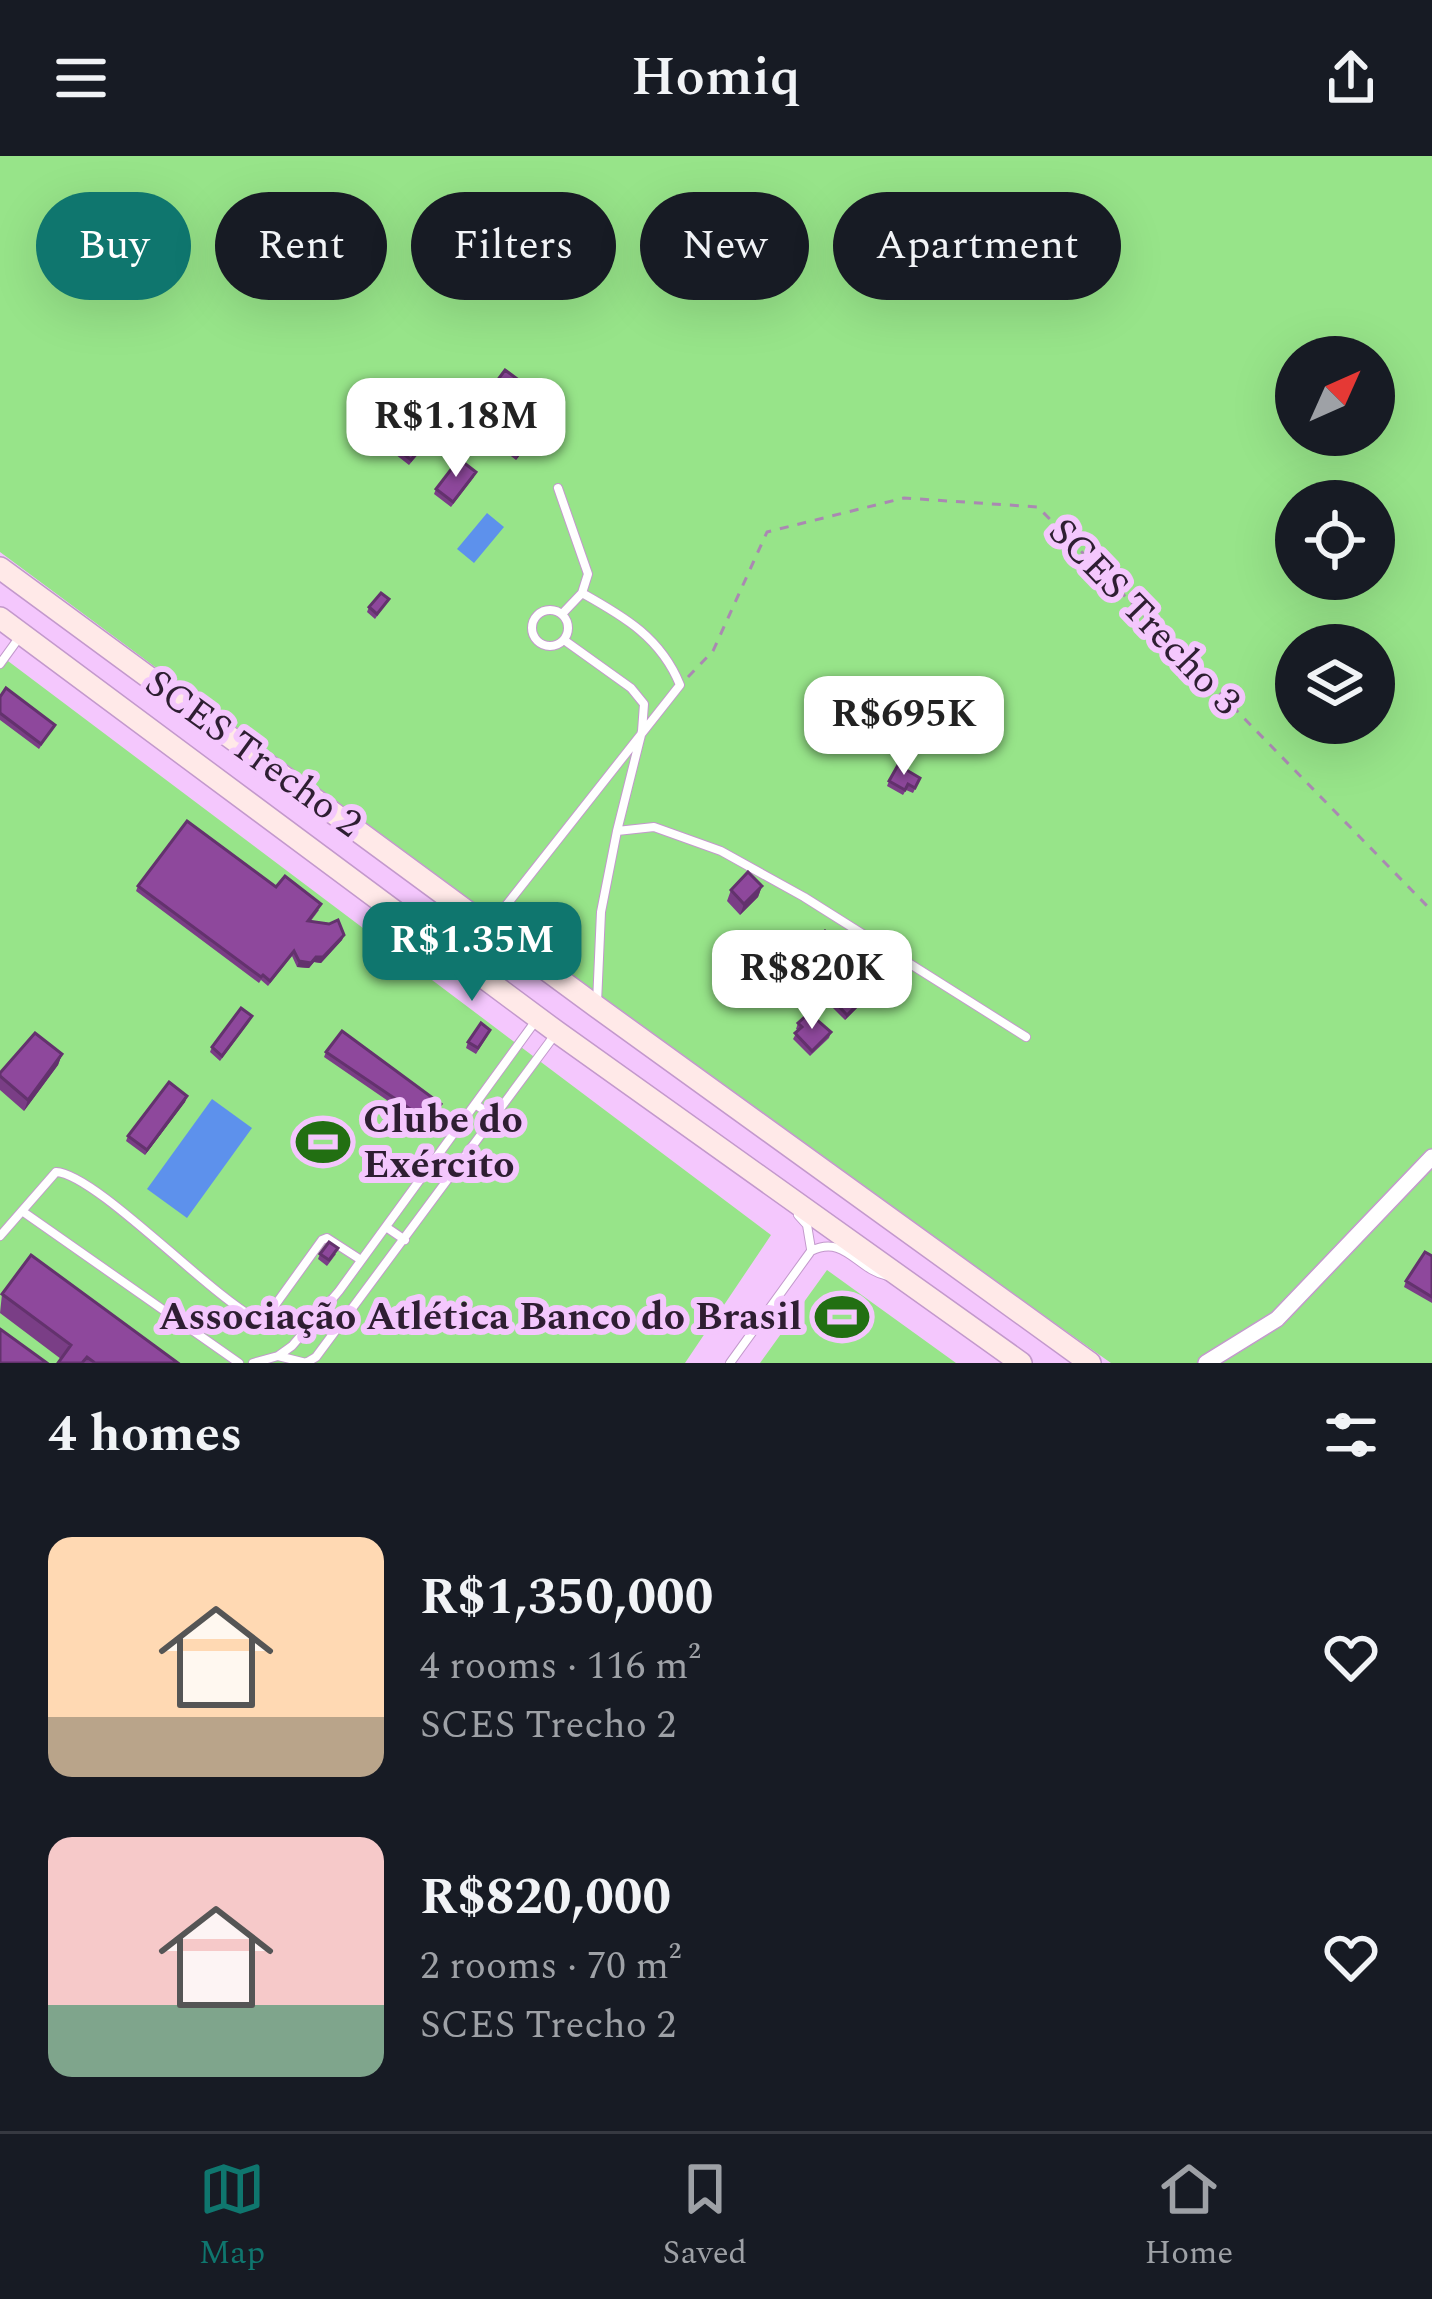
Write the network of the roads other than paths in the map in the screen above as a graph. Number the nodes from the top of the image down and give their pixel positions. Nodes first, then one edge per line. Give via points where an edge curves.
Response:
1 (558, 488) dead end
2 (0, 568) edge
3 (582, 593) junction
4 (51, 606) junction
5 (562, 614) junction
6 (0, 618) edge
7 (22, 634) junction
8 (564, 640) junction
9 (122, 657) junction
10 (0, 664) edge
11 (95, 690) junction
12 (642, 731) junction
13 (617, 831) junction
14 (488, 928) junction
15 (597, 1007) junction
16 (538, 1018) junction
17 (557, 1032) junction
18 (1026, 1037) dead end
19 (476, 1104) junction
20 (495, 1118) junction
21 (1432, 1157) edge
22 (753, 1172) junction
23 (22, 1211) junction
24 (386, 1227) junction
25 (0, 1236) edge
26 (405, 1240) junction
27 (812, 1251) junction
28 (362, 1260) junction
29 (903, 1279) junction
30 (338, 1291) junction
31 (356, 1305) junction
32 (278, 1356) junction
33 (239, 1363) edge
34 (253, 1363) edge
35 (730, 1363) edge
36 (1022, 1363) edge
37 (1090, 1363) edge
38 (1205, 1363) edge

1 - 3 lane via 588,574
2 - 4 main road, SCES Trecho 2
3 - 5 lane
3 - 12 lane via 630,620 671,663 680,686
4 - 7 main road via 34,632
4 - 9 main road, SCES Trecho 2
5 - 8 lane
5 - 8 lane via 542,611 532,629 544,646
6 - 7 main road, SCES Trecho 2
7 - 10 lane
7 - 11 main road, SCES Trecho 2
8 - 12 lane via 631,688 644,704
9 - 11 main road via 100,667
9 - 14 main road, SCES Trecho 2
11 - 16 main road, SCES Trecho 2
12 - 13 lane
12 - 14 lane
13 - 15 lane via 601,912
13 - 18 lane via 654,827 721,851
14 - 15 main road, SCES Trecho 2
15 - 37 main road, SCES Trecho 2
16 - 17 main road, SCES Trecho 2
16 - 19 lane
17 - 20 lane
17 - 22 main road, SCES Trecho 2
19 - 20 lane
19 - 24 lane
20 - 26 lane
21 - 38 street via 1277,1318
22 - 27 lane, SCES Trecho 2 via 763,1191 807,1225
22 - 29 main road, SCES Trecho 2
23 - 25 lane
23 - 28 lane via 56,1172 67,1172 258,1320 322,1240
23 - 33 lane
24 - 26 lane
24 - 28 lane
26 - 31 lane
27 - 29 lane, SCES Trecho 2 via 838,1246 877,1274
27 - 35 lane
28 - 30 lane
29 - 36 main road, SCES Trecho 2
30 - 31 lane
30 - 32 lane
31 - 32 lane via 310,1361
32 - 34 lane

